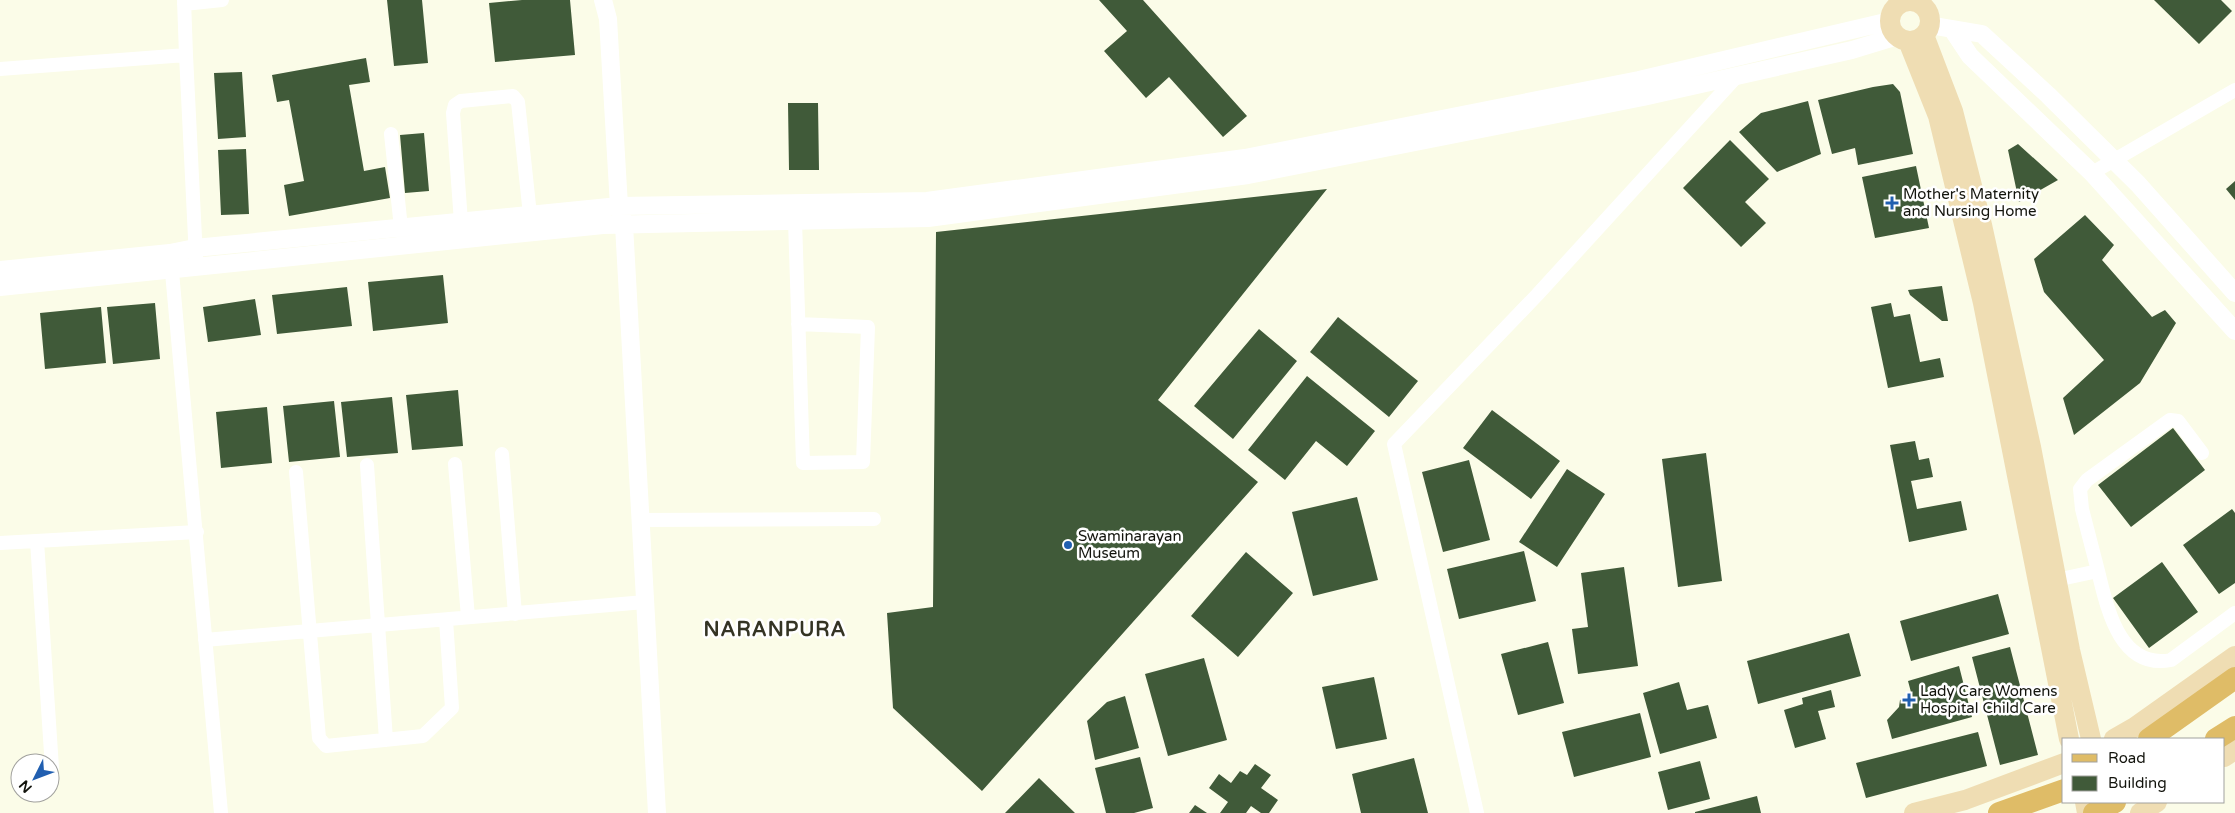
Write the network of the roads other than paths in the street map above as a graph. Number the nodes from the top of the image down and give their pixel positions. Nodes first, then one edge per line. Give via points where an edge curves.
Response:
1 (222, 0) edge
2 (603, 0) edge
3 (184, 2) edge
4 (1919, 2) edge
5 (1903, 25) edge
6 (1952, 29) junction
7 (186, 55) junction
8 (0, 69) edge
9 (1738, 75) junction
10 (2235, 90) edge
11 (391, 134) dead end
12 (2114, 160) junction
13 (2092, 173) junction
14 (619, 206) junction
15 (530, 215) junction
16 (795, 221) junction
17 (461, 222) junction
18 (624, 225) junction
19 (401, 228) junction
20 (195, 248) junction
21 (171, 261) junction
22 (196, 267) junction
23 (0, 270) edge
24 (0, 287) edge
25 (2235, 293) edge
26 (798, 324) junction
27 (2235, 331) edge
28 (2202, 453) dead end
29 (502, 454) dead end
30 (455, 464) dead end
31 (368, 465) dead end
32 (296, 472) dead end
33 (874, 519) dead end
34 (642, 520) junction
35 (197, 532) junction
36 (37, 541) junction
37 (0, 543) edge
38 (2098, 571) junction
39 (2056, 580) junction
40 (645, 602) junction
41 (2235, 613) edge
42 (515, 614) junction
43 (468, 617) junction
44 (446, 620) junction
45 (380, 626) junction
46 (309, 633) junction
47 (205, 640) junction
48 (2235, 656) edge
49 (2235, 678) edge
50 (2235, 727) edge
51 (2069, 738) edge
52 (2091, 738) edge
53 (2116, 738) edge
54 (2150, 738) edge
55 (2218, 738) edge
56 (386, 740) junction
57 (51, 753) edge
58 (2062, 765) edge
59 (2062, 791) edge
60 (2113, 803) edge
61 (2155, 803) edge
62 (221, 813) edge
63 (657, 813) edge
64 (1477, 813) edge
65 (1914, 813) edge
66 (1999, 813) edge
67 (2094, 813) edge
68 (2140, 813) edge

1 - 3 street
2 - 14 street via 608,19
3 - 7 street
4 - 5 main road via 1928,13
4 - 5 main road via 1903,2 1894,9
5 - 6 street
5 - 9 street via 1852,50
5 - 14 street via 1245,158 926,201
5 - 39 main road via 1953,111 2031,447
5 - 51 main road via 1938,116 1983,303
6 - 12 street via 1982,34
6 - 13 street via 1970,56
7 - 8 street
7 - 20 street
9 - 16 street via 1643,97 1248,175 928,218
9 - 64 street via 1537,295 1394,444
10 - 12 street
11 - 19 street
12 - 13 street
12 - 25 street
13 - 27 street
14 - 15 street
14 - 18 street
15 - 17 street
15 - 17 street via 518,102 512,96 461,100 454,105 453,113
16 - 18 street
16 - 26 street
17 - 19 street
18 - 22 street
18 - 34 street
19 - 20 street
20 - 21 street
20 - 22 street
21 - 22 street
21 - 23 street
21 - 24 street
21 - 35 street
26 - 26 street via 803,464 863,462 868,327
28 - 38 street via 2178,421 2170,420 2087,480 2080,489 2082,509
29 - 42 street
30 - 43 street
31 - 45 street
32 - 46 street
33 - 34 street
34 - 40 street
35 - 36 street
35 - 47 street
36 - 37 street
36 - 57 street
38 - 39 street
38 - 41 street via 2114,627 2130,648 2146,659 2171,660
39 - 52 main road
40 - 42 street
40 - 63 street
42 - 43 street
43 - 44 street
44 - 45 street
44 - 56 street via 452,708 423,736
45 - 46 street
45 - 56 street
46 - 47 street
46 - 56 street via 319,738 326,746
47 - 62 street
48 - 53 main road
49 - 54 main road
50 - 55 main road
58 - 65 main road via 1965,800
59 - 66 main road
60 - 67 main road
61 - 68 main road

